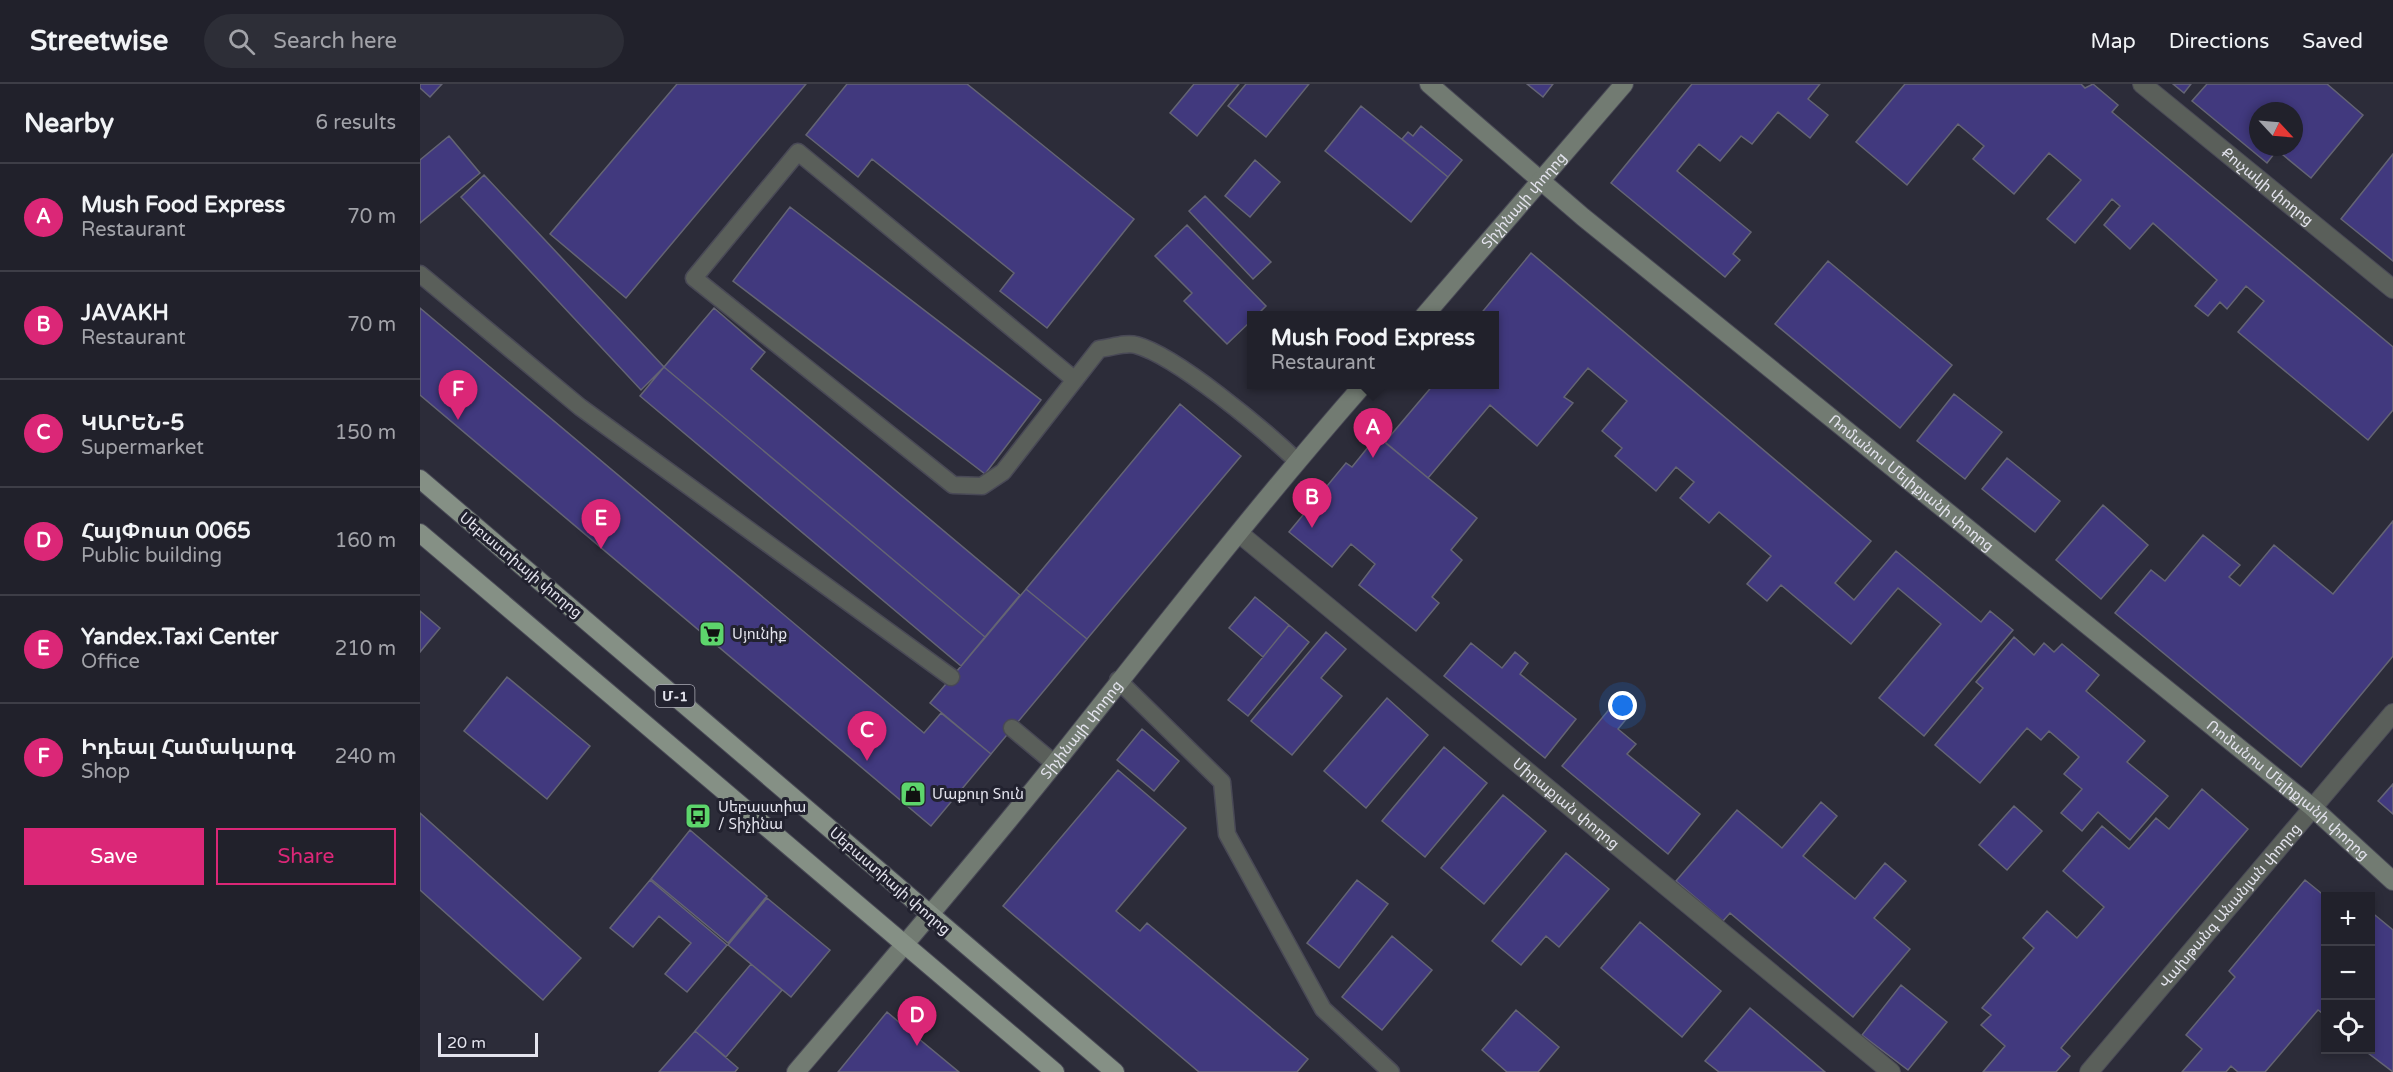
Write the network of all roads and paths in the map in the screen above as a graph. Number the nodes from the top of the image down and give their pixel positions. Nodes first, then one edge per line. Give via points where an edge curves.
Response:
1 (1429, 84) edge
2 (1624, 84) edge
3 (2142, 84) edge
4 (1541, 182) junction
5 (420, 274) edge
6 (2393, 289) edge
7 (1428, 311) edge
8 (1075, 380) junction
9 (1360, 389) edge
10 (1297, 461) junction
11 (420, 479) edge
12 (420, 533) edge
13 (1240, 534) junction
14 (951, 677) dead end
15 (1118, 680) junction
16 (2393, 713) edge
17 (1012, 728) dead end
18 (1054, 764) junction
19 (2312, 807) junction
20 (2393, 881) edge
21 (929, 914) junction
22 (904, 944) junction
23 (796, 1072) edge
24 (1055, 1072) edge
25 (1115, 1072) edge
26 (1392, 1072) edge
27 (1891, 1072) edge
28 (2089, 1072) edge

1 - 4 street, Ռոմանոս Մելիքյանի փողոց
2 - 4 street, Տիչինայի փողոց
3 - 6 street, Քուչակի փողոց
4 - 7 street, Տիչինայի փողոց
4 - 19 street, Ռոմանոս Մելիքյանի փողոց
5 - 14 lane via 580,407
8 - 8 lane via 798,152 694,278 953,485 982,486 1003,472
8 - 10 lane via 1099,349 1135,344 1174,363
9 - 10 street, Տիչինայի փողոց
10 - 13 street, Տիչինայի փողոց
11 - 21 main road, Սեբաստիայի փողոց / Մ-1
12 - 22 main road, Մ-1
13 - 15 street, Տիչինայի փողոց
13 - 27 street, Միրաքյան փողոց
15 - 18 street, Տիչինայի փողոց
15 - 26 lane via 1222,782 1227,834 1323,1009
16 - 19 street, Վախթանգ Անանյան փողոց
17 - 18 lane
18 - 21 street, Տիչինայի փողոց
19 - 20 street, Ռոմանոս Մելիքյանի փողոց
19 - 28 street, Վախթանգ Անանյան փողոց
21 - 22 street, Տիչինայի փողոց
21 - 25 main road, Սեբաստիայի փողոց / Մ-1
22 - 23 street, Տիչինայի փողոց
22 - 24 main road, Մ-1

